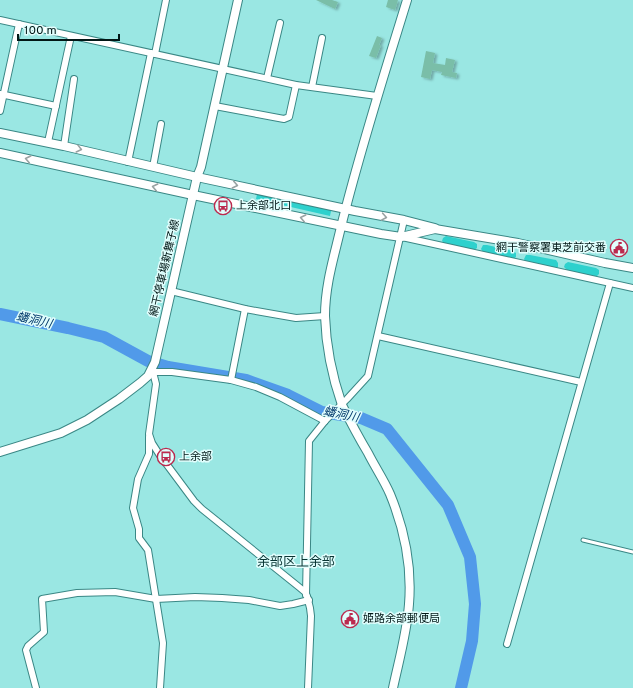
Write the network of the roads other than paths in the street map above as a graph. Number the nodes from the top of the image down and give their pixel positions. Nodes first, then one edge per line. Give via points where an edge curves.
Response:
1 (166, 0) edge
2 (238, 0) edge
3 (407, 0) edge
4 (0, 20) edge
5 (280, 23) dead end
6 (19, 24) junction
7 (71, 36) junction
8 (322, 38) dead end
9 (153, 54) junction
10 (223, 68) junction
11 (268, 78) junction
12 (74, 79) dead end
13 (296, 85) junction
14 (312, 87) junction
15 (2, 94) edge
16 (377, 96) junction
17 (56, 106) junction
18 (215, 106) junction
19 (0, 111) edge
20 (161, 124) dead end
21 (0, 133) edge
22 (48, 142) junction
23 (64, 146) junction
24 (0, 153) edge
25 (128, 162) junction
26 (154, 167) junction
27 (197, 177) junction
28 (193, 195) junction
29 (346, 209) junction
30 (404, 220) junction
31 (342, 226) junction
32 (453, 232) junction
33 (401, 237) junction
34 (633, 268) edge
35 (610, 283) junction
36 (633, 288) edge
37 (171, 291) junction
38 (245, 308) junction
39 (325, 316) junction
40 (378, 336) junction
41 (153, 367) junction
42 (231, 380) junction
43 (581, 382) junction
44 (345, 402) junction
45 (325, 421) junction
46 (149, 434) junction
47 (0, 452) edge
48 (583, 540) dead end
49 (633, 552) edge
50 (307, 597) junction
51 (156, 599) junction
52 (507, 644) dead end
53 (36, 688) edge
54 (160, 688) edge
55 (308, 688) edge
56 (393, 688) edge

1 - 9 street
2 - 10 street, 網干停車場新舞子線
3 - 16 street
4 - 6 street
5 - 11 street
6 - 7 street
6 - 15 street
7 - 9 street
7 - 17 street
8 - 14 street
9 - 10 street
9 - 25 street
10 - 11 street
10 - 18 street, 網干停車場新舞子線
11 - 13 street
12 - 23 street
13 - 14 street
13 - 18 street via 289,117 284,119
14 - 16 street
15 - 17 street
15 - 19 street
16 - 29 street
17 - 22 street
18 - 27 street, 網干停車場新舞子線
20 - 26 street
21 - 22 street
22 - 23 street
23 -> 25 street
28 -> 24 street
25 - 26 street
26 - 27 street
27 - 28 street, 網干停車場新舞子線
27 -> 29 street
31 -> 28 street
28 - 37 street, 網干停車場新舞子線
29 -> 30 street
29 - 31 street
30 - 32 street
30 - 33 street
31 - 33 street
31 - 39 street via 330,270
32 - 33 street via 435,229
32 - 34 street
33 - 35 street
33 - 40 street
35 - 36 street
35 - 43 street
37 - 38 street
37 - 41 street, 網干停車場新舞子線
38 - 39 street via 296,318
38 - 42 street
39 - 44 street via 330,366 337,390
40 - 43 street
40 - 44 street via 368,376
41 - 42 street
41 - 46 street via 156,384
41 - 47 street via 140,383 87,420 61,433
42 - 45 street via 280,396
43 - 52 street
44 - 45 street
44 - 56 street via 389,492 406,549 410,585 408,614
45 - 50 street via 310,441
46 - 50 street via 159,454 199,507 299,587
46 - 51 street via 149,454 138,479 133,508 139,538 148,550
48 - 49 lane
50 - 51 street via 280,606 222,598
50 - 55 street via 310,616
51 - 53 street via 114,592 42,599 44,632 26,650
51 - 54 street via 163,643

